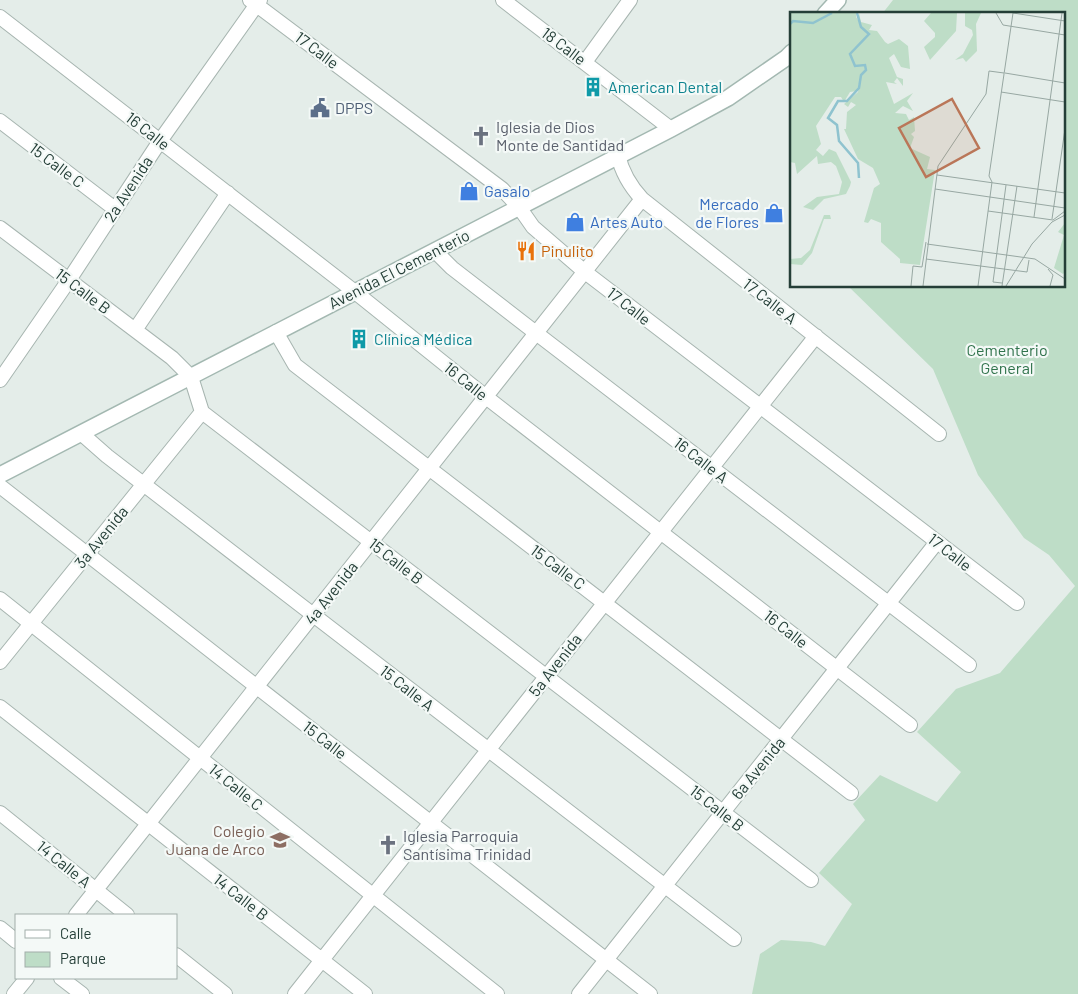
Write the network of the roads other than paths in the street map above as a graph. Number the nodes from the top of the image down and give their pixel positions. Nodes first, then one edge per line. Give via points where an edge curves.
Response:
1 (630, 0) edge
2 (838, 0) edge
3 (506, 1) edge
4 (256, 2) edge
5 (827, 12) edge
6 (0, 17) edge
7 (790, 54) edge
8 (585, 62) junction
9 (0, 122) edge
10 (671, 129) junction
11 (160, 141) junction
12 (618, 155) junction
13 (228, 193) junction
14 (642, 199) junction
15 (519, 207) junction
16 (115, 209) junction
17 (0, 228) edge
18 (435, 251) junction
19 (585, 272) junction
20 (69, 280) junction
21 (356, 292) junction
22 (135, 330) junction
23 (276, 332) junction
24 (536, 334) junction
25 (816, 336) junction
26 (191, 377) junction
27 (0, 380) edge
28 (486, 397) junction
29 (760, 406) junction
30 (202, 412) junction
31 (82, 434) junction
32 (939, 434) dead end
33 (711, 468) junction
34 (429, 469) junction
35 (0, 475) edge
36 (143, 484) junction
37 (0, 486) edge
38 (661, 532) junction
39 (371, 542) junction
40 (938, 542) junction
41 (88, 553) junction
42 (0, 599) edge
43 (605, 603) junction
44 (1017, 603) dead end
45 (888, 604) junction
46 (313, 616) junction
47 (31, 624) junction
48 (0, 662) edge
49 (969, 665) dead end
50 (837, 669) junction
51 (546, 676) junction
52 (257, 686) junction
53 (0, 707) edge
54 (910, 725) dead end
55 (781, 739) junction
56 (488, 751) junction
57 (200, 758) junction
58 (851, 793) dead end
59 (723, 813) junction
60 (0, 814) edge
61 (431, 822) junction
62 (149, 823) junction
63 (811, 880) dead end
64 (665, 886) junction
65 (96, 890) junction
66 (373, 896) junction
67 (77, 914) edge
68 (126, 914) edge
69 (0, 928) edge
70 (734, 939) dead end
71 (15, 940) edge
72 (178, 957) edge
73 (322, 960) junction
74 (606, 960) junction
75 (26, 979) edge
76 (63, 979) edge
77 (14, 994) edge
78 (82, 994) edge
79 (225, 994) edge
80 (295, 994) edge
81 (365, 994) edge
82 (496, 994) edge
83 (579, 994) edge
84 (650, 994) edge

1 - 8 street
2 - 5 main road
3 - 8 street, 18 Calle
4 - 11 street, 2a Avenida
4 - 15 street, 17 Calle via 502,189
6 - 11 street, 16 Calle
7 - 10 main road, Avenida El Cementerio via 728,98
8 - 10 street, 18 Calle
9 - 16 street, 15 Calle C
10 - 12 main road, Avenida El Cementerio
11 - 13 street, 16 Calle
11 - 16 street, 2a Avenida
12 - 14 street, 17 Calle A via 629,185
12 - 15 main road, Avenida El Cementerio
13 - 21 street, 16 Calle
13 - 22 street
14 - 19 street, 4a Avenida
14 - 25 street, 17 Calle A
15 - 18 main road, Avenida El Cementerio
15 - 19 street, 17 Calle via 533,227
16 - 20 street, 2a Avenida
17 - 20 street, 15 Calle B
18 - 21 main road, Avenida El Cementerio
18 - 24 street, 16 Calle A
19 - 24 street, 4a Avenida
19 - 29 street, 17 Calle
20 - 22 street, 15 Calle B
20 - 27 street, 2a Avenida
21 - 23 main road, Avenida El Cementerio
21 - 28 street, 16 Calle
22 - 26 street, 15 Calle B
23 - 26 main road, Avenida El Cementerio
23 - 34 street, 15 Calle C via 295,365
24 - 28 street, 4a Avenida
24 - 33 street, 16 Calle A
25 - 29 street, 5a Avenida
25 - 32 street, 17 Calle A
26 - 30 street, 15 Calle B
26 - 31 main road, Avenida El Cementerio
28 - 34 street, 4a Avenida
28 - 38 street, 16 Calle
29 - 33 street, 5a Avenida
29 - 40 street, 17 Calle
30 - 36 street, 3a Avenida
30 - 39 street, 15 Calle B
31 - 35 main road, Avenida El Cementerio
31 - 36 street, 15 Calle A
33 - 38 street, 5a Avenida
33 - 45 street, 16 Calle A
34 - 39 street, 4a Avenida
34 - 43 street, 15 Calle C
36 - 41 street, 3a Avenida
36 - 46 street, 15 Calle A
37 - 41 street, 15 Calle
38 - 43 street, 5a Avenida
38 - 50 street, 16 Calle
39 - 46 street, 4a Avenida
39 - 51 street, 15 Calle B
40 - 44 street, 17 Calle
40 - 45 street, 6a Avenida
41 - 47 street, 3a Avenida
41 - 52 street, 15 Calle
42 - 47 street, 14 Calle C
43 - 51 street, 5a Avenida
43 - 55 street, 15 Calle C
45 - 49 street, 16 Calle A
45 - 50 street, 6a Avenida
46 - 52 street, 4a Avenida
46 - 56 street, 15 Calle A
47 - 48 street, 3a Avenida
47 - 57 street, 14 Calle C
50 - 54 street, 16 Calle
50 - 55 street, 6a Avenida
51 - 56 street, 5a Avenida
51 - 59 street, 15 Calle B
52 - 57 street, 4a Avenida
52 - 61 street, 15 Calle
53 - 62 street, 14 Calle B
55 - 58 street, 15 Calle C
55 - 59 street, 6a Avenida
56 - 61 street, 5a Avenida
56 - 64 street, 15 Calle A
57 - 62 street, 4a Avenida
57 - 66 street, 14 Calle C
59 - 63 street, 15 Calle B
59 - 64 street, 6a Avenida
60 - 65 street, 14 Calle A
61 - 66 street, 5a Avenida
61 - 74 street, 15 Calle
62 - 65 street, 4a Avenida
62 - 73 street, 14 Calle B
64 - 70 street, 15 Calle A
64 - 74 street, 6a Avenida
65 - 67 street, 4a Avenida
65 - 68 street, 14 Calle A
66 - 73 street, 5a Avenida
66 - 82 street, 14 Calle C
69 - 71 street
72 - 79 street
73 - 80 street, 5a Avenida
73 - 81 street, 14 Calle B
74 - 83 street, 6a Avenida
74 - 84 street, 15 Calle
75 - 77 street
76 - 78 street

